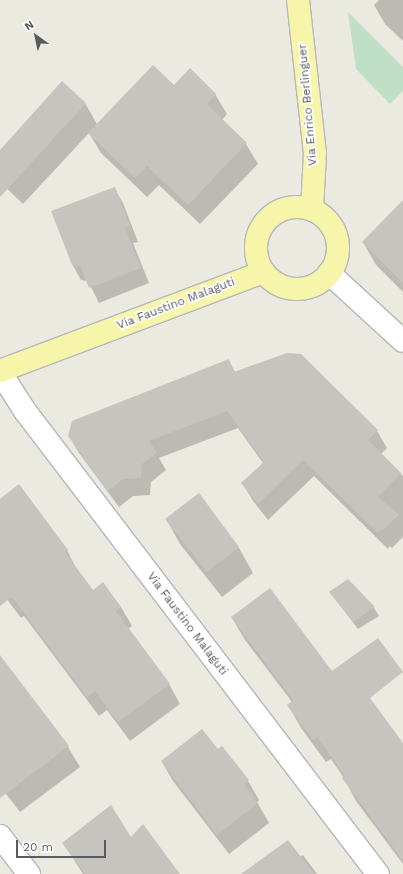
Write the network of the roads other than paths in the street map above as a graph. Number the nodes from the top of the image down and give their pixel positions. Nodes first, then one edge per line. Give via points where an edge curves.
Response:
1 (298, 0) edge
2 (312, 210) junction
3 (263, 272) junction
4 (329, 273) junction
5 (403, 341) edge
6 (0, 372) edge
7 (0, 836) edge
8 (29, 874) edge
9 (378, 874) edge

1 - 2 main road, Via Enrico Berlinguer via 316,154
2 - 3 main road via 286,208 274,213 264,222 255,247 257,260
2 - 4 main road via 330,223 338,243
3 - 4 main road via 283,287 295,289 320,282
3 - 6 main road, Via Faustino Malaguti
4 - 5 street
6 - 9 street, Via Faustino Malaguti via 25,411
7 - 8 street

